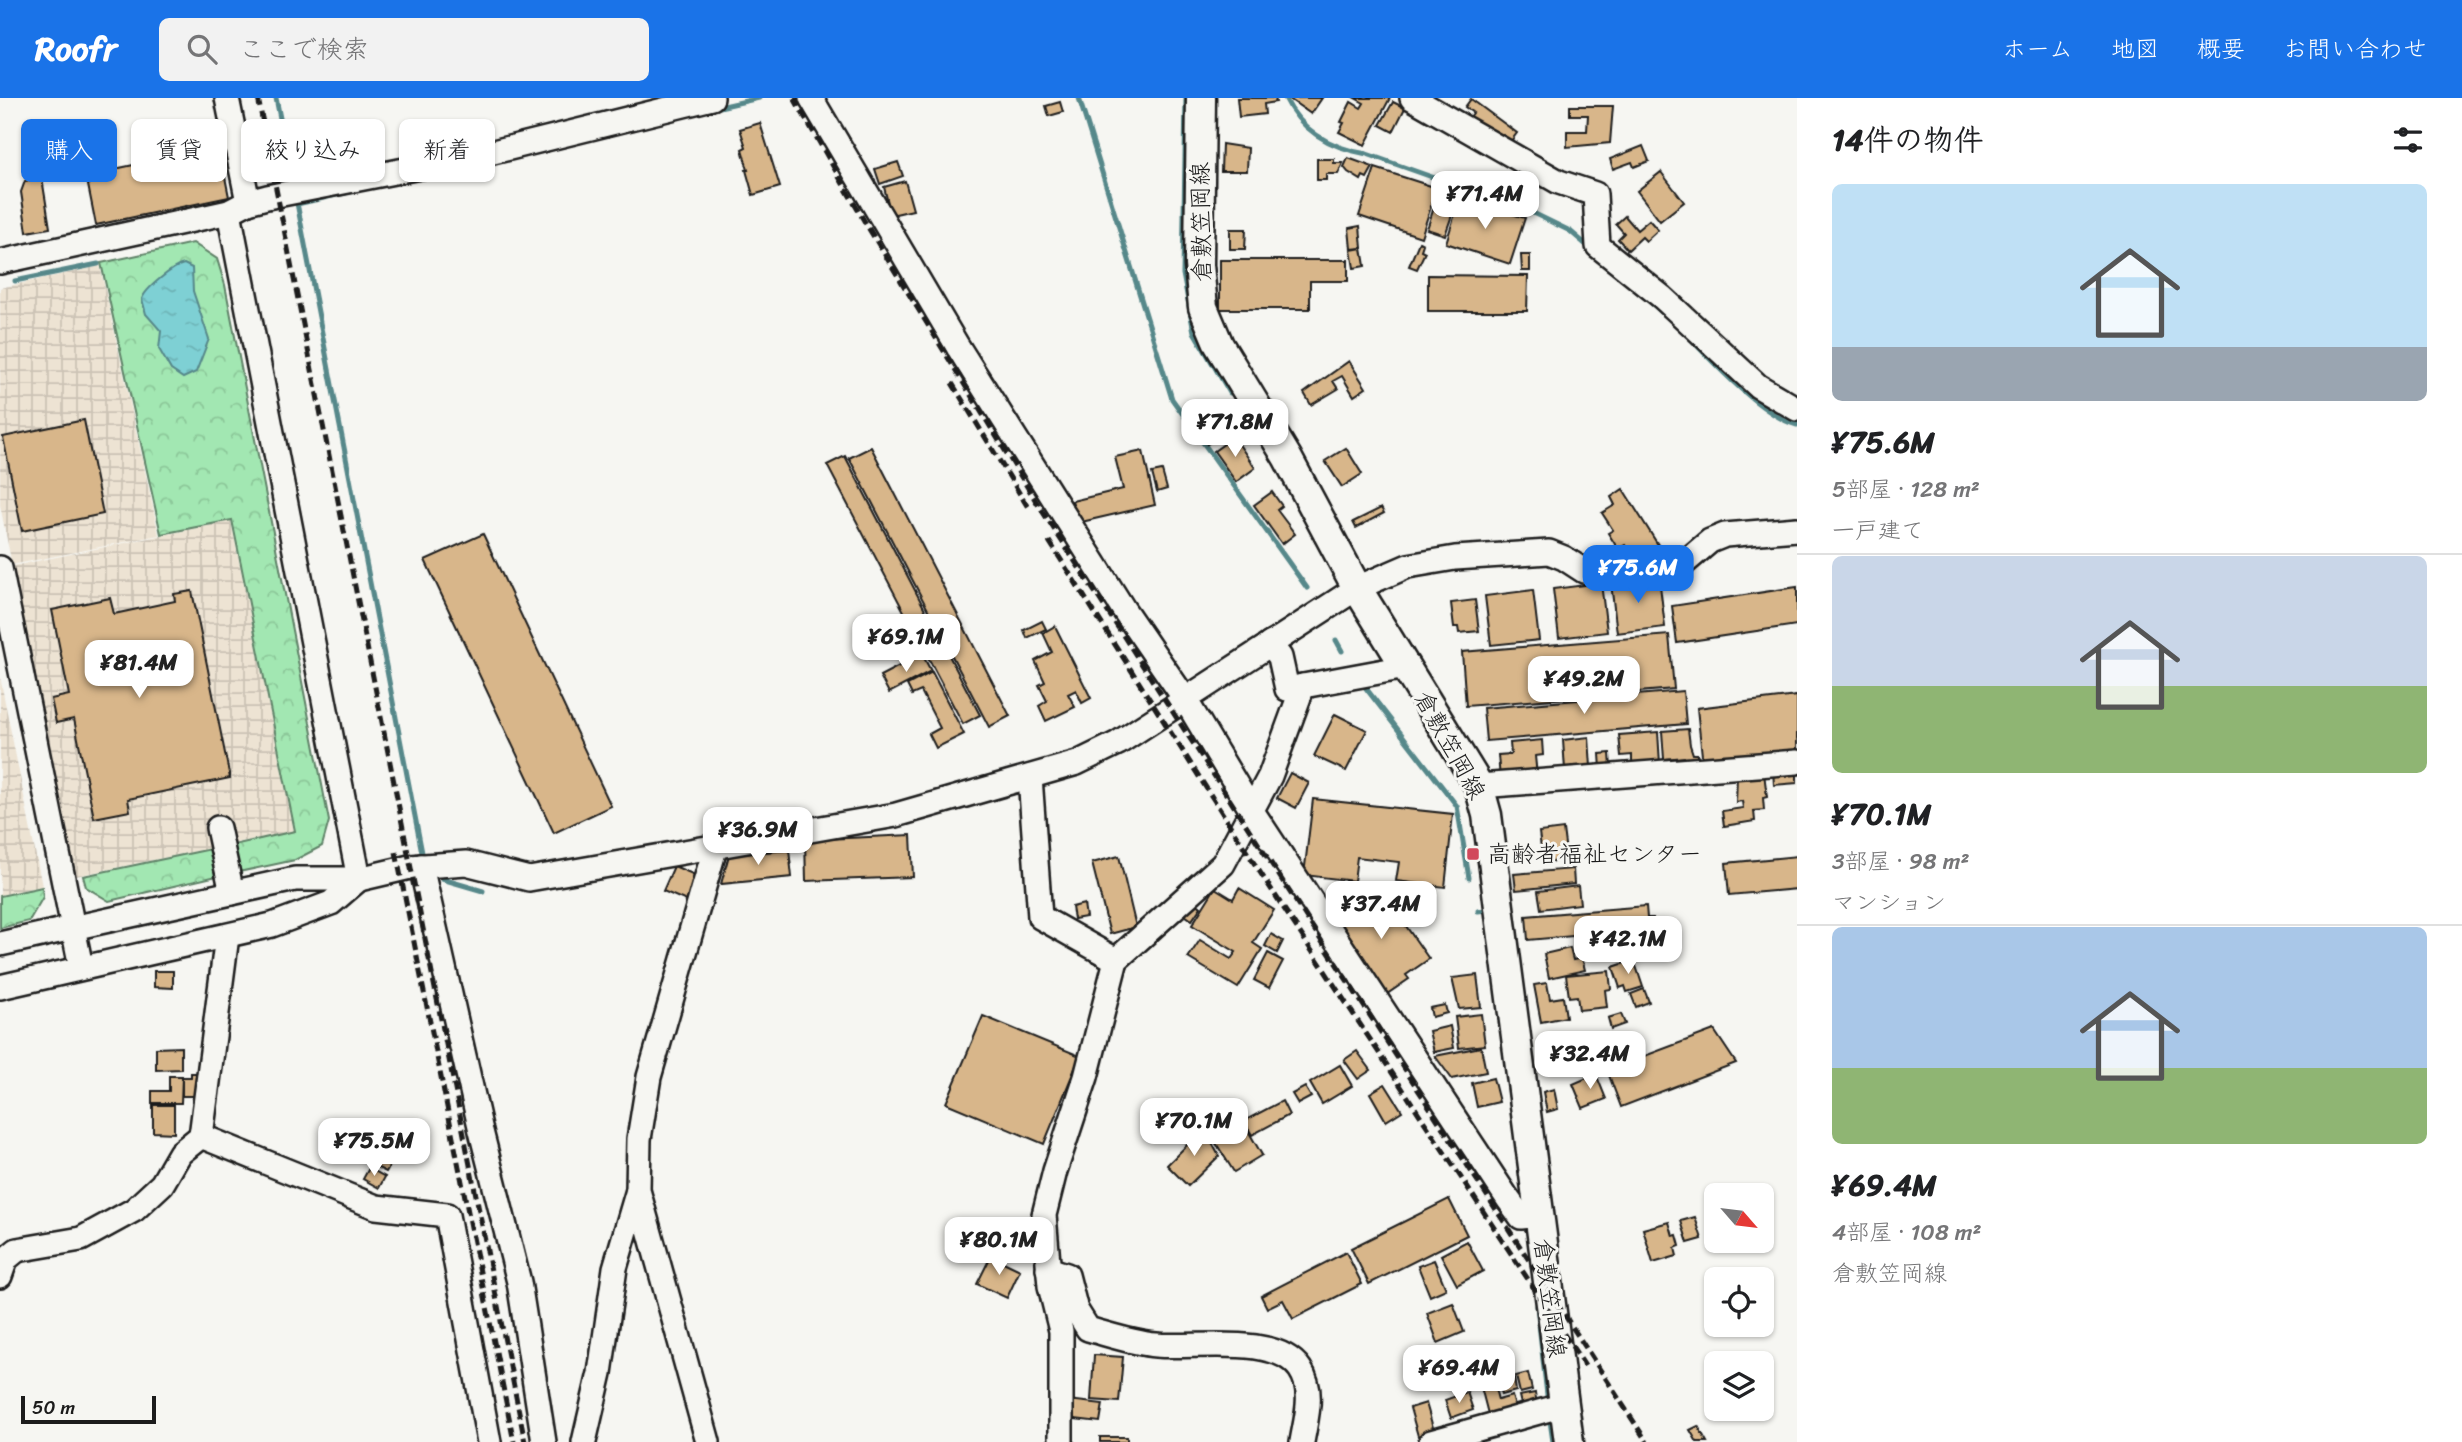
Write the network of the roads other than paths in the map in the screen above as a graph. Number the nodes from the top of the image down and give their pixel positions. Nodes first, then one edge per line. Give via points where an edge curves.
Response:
1 (227, 98) edge
2 (712, 98) edge
3 (811, 98) edge
4 (1201, 98) edge
5 (1412, 98) edge
6 (239, 207) junction
7 (0, 262) edge
8 (1797, 409) edge
9 (1797, 529) edge
10 (0, 568) edge
11 (1357, 589) junction
12 (1270, 644) junction
13 (1406, 667) junction
14 (1303, 685) junction
15 (1185, 699) junction
16 (1797, 762) edge
17 (1030, 777) junction
18 (1479, 786) junction
19 (1252, 811) junction
20 (218, 828) dead end
21 (716, 845) junction
22 (421, 866) junction
23 (359, 879) junction
24 (232, 893) junction
25 (74, 927) junction
26 (227, 936) junction
27 (0, 944) edge
28 (1116, 960) junction
29 (81, 967) junction
30 (0, 987) edge
31 (201, 1136) junction
32 (638, 1190) junction
33 (1540, 1215) junction
34 (1048, 1269) junction
35 (0, 1276) edge
36 (1555, 1407) junction
37 (489, 1442) edge
38 (544, 1442) edge
39 (584, 1442) edge
40 (708, 1442) edge
41 (1060, 1442) edge
42 (1302, 1442) edge
43 (1432, 1442) edge
44 (1569, 1442) edge

1 - 6 street
2 - 6 street via 481,155
3 - 15 street via 965,358
4 - 11 main road, 倉敷笠岡線 via 1199,265 1203,307 1219,345 1287,457
5 - 8 street via 1559,182 1595,194 1598,246 1662,297 1758,386
6 - 7 street
6 - 23 street
9 - 11 street via 1725,535 1710,541 1683,564 1584,571 1549,552 1489,555 1408,566
10 - 25 street
11 - 12 street
11 - 13 main road, 倉敷笠岡線
12 - 14 street via 1280,657 1287,689
12 - 15 street
13 - 14 street
13 - 18 main road, 倉敷笠岡線
14 - 19 street via 1286,738
15 - 17 street via 1077,764
15 - 19 street
16 - 18 street
17 - 21 street via 896,815
17 - 28 street via 1040,917
18 - 33 main road, 倉敷笠岡線 via 1487,815
19 - 28 street via 1232,850 1209,879
19 - 33 street via 1508,1199 1521,1217
20 - 24 street
21 - 22 street via 529,880 466,863
21 - 32 street via 649,1077 639,1139
22 - 23 street
22 - 38 street via 519,1282
23 - 24 street via 295,879
23 - 26 street via 312,911
24 - 25 street
25 - 27 street
25 - 29 street
26 - 29 street
26 - 31 street
28 - 34 street via 1044,1215
29 - 30 street
31 - 35 street via 180,1153 162,1184 134,1210 81,1239 17,1250 6,1259
31 - 37 street via 376,1207 447,1215
32 - 39 street via 614,1268 600,1373
32 - 40 street
33 - 36 main road, 倉敷笠岡線
34 - 41 street via 1062,1331
34 - 42 street via 1067,1275 1076,1310 1088,1329 1157,1345 1274,1350 1300,1368 1309,1392
36 - 43 street
36 - 44 main road, 倉敷笠岡線

